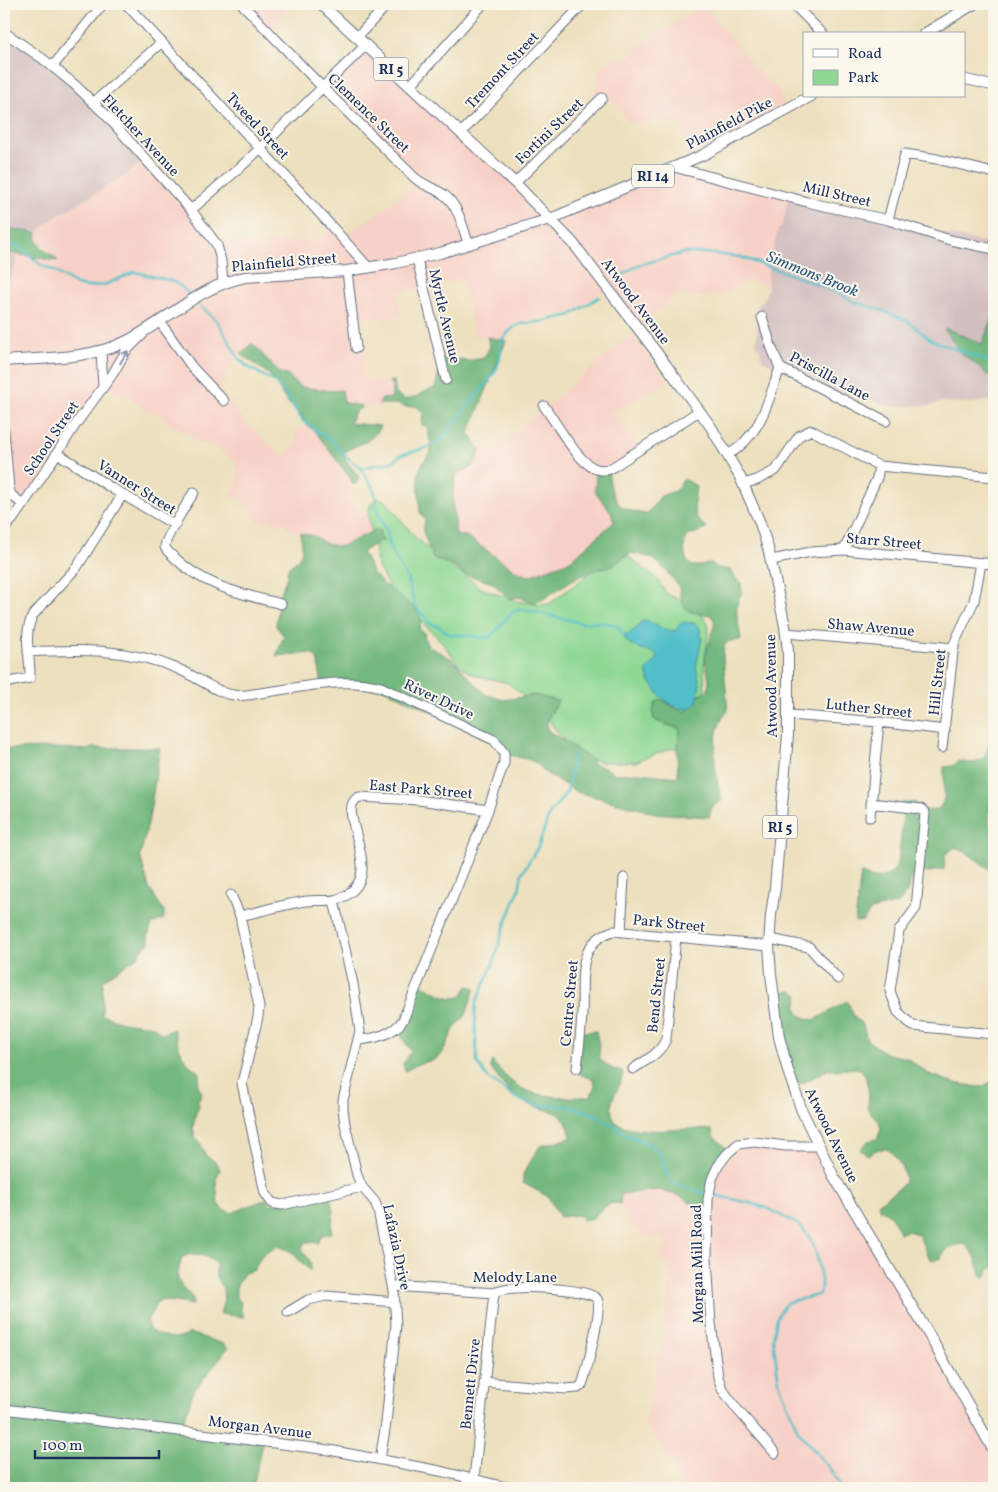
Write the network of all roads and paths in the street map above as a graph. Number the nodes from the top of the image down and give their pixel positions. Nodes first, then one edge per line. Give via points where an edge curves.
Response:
1 (104, 4) edge
2 (126, 4) edge
3 (242, 4) edge
4 (321, 4) edge
5 (388, 4) edge
6 (483, 4) edge
7 (582, 4) edge
8 (793, 4) edge
9 (974, 4) edge
10 (4, 32) edge
11 (822, 32) edge
12 (927, 32) edge
13 (357, 37) junction
14 (162, 42) junction
15 (366, 45) junction
16 (53, 66) junction
17 (966, 79) edge
18 (994, 85) edge
19 (410, 86) junction
20 (323, 88) junction
21 (602, 98) dead end
22 (807, 98) edge
23 (93, 103) junction
24 (461, 133) junction
25 (260, 148) junction
26 (674, 167) junction
27 (994, 173) edge
28 (515, 183) junction
29 (191, 210) junction
30 (550, 219) junction
31 (888, 220) junction
32 (468, 243) junction
33 (994, 249) edge
34 (417, 259) junction
35 (369, 268) junction
36 (347, 271) junction
37 (223, 283) junction
38 (762, 317) dead end
39 (160, 322) junction
40 (148, 330) junction
41 (356, 348) dead end
42 (101, 351) junction
43 (4, 361) edge
44 (780, 368) junction
45 (446, 380) dead end
46 (103, 387) junction
47 (224, 401) dead end
48 (544, 406) dead end
49 (699, 411) junction
50 (886, 421) dead end
51 (4, 432) edge
52 (57, 452) junction
53 (728, 456) junction
54 (879, 466) junction
55 (994, 478) edge
56 (743, 484) junction
57 (194, 492) dead end
58 (123, 494) junction
59 (23, 504) junction
60 (175, 525) junction
61 (4, 528) edge
62 (844, 550) junction
63 (772, 560) junction
64 (981, 563) junction
65 (994, 564) edge
66 (281, 604) dead end
67 (786, 633) junction
68 (954, 648) junction
69 (28, 652) junction
70 (4, 683) edge
71 (789, 715) junction
72 (879, 722) junction
73 (945, 730) junction
74 (942, 748) dead end
75 (872, 803) junction
76 (488, 810) junction
77 (870, 817) dead end
78 (624, 878) dead end
79 (231, 895) dead end
80 (334, 900) junction
81 (240, 916) junction
82 (621, 932) junction
83 (676, 937) junction
84 (769, 942) junction
85 (838, 979) dead end
86 (994, 1034) edge
87 (358, 1040) junction
88 (577, 1068) dead end
89 (632, 1068) dead end
90 (819, 1146) junction
91 (362, 1187) junction
92 (394, 1286) junction
93 (494, 1293) junction
94 (395, 1302) junction
95 (288, 1312) dead end
96 (484, 1382) junction
97 (4, 1409) edge
98 (994, 1451) edge
99 (775, 1453) dead end
100 (380, 1460) junction
101 (471, 1478) junction
102 (464, 1488) edge
103 (510, 1488) edge

1 - 16 street
2 - 14 street, Tweed Street
3 - 20 street, Clemence Street
4 - 13 main road, Atwood Avenue / RI 5
5 - 13 street
6 - 19 street
7 - 24 street, Tremont Street
8 - 11 street
9 - 12 main road
10 - 16 street, Fletcher Avenue
13 - 15 main road, Atwood Avenue / RI 5
14 - 23 street
14 - 25 street, Tweed Street
15 - 19 main road, Atwood Avenue / RI 5
15 - 20 street
16 - 23 street, Fletcher Avenue
17 - 18 street
19 - 24 main road, Atwood Avenue / RI 5
20 - 25 street
20 - 32 street, Clemence Street via 415,178 451,200
21 - 28 street, Fortini Street
22 - 26 main road, Plainfield Pike / RI 14 via 722,146
23 - 29 street, Fletcher Avenue
24 - 28 main road, Atwood Avenue / RI 5
25 - 29 street
25 - 35 street, Tweed Street
26 - 30 main road, Plainfield Pike / RI 14
26 - 31 street, Mill Street
27 - 31 street via 905,154
28 - 30 main road, Atwood Avenue / RI 5
29 - 37 street, Fletcher Avenue via 217,245
30 - 32 main road, Plainfield Street / RI 14
30 - 49 main road, Atwood Avenue / RI 5 via 577,248
31 - 33 street, Mill Street via 950,240
32 - 34 main road, Plainfield Street / RI 14
34 - 35 main road, Plainfield Street / RI 14
34 - 45 street, Myrtle Avenue
35 - 36 main road, Plainfield Street / RI 14
36 - 37 main road, Plainfield Street / RI 14 via 246,278
36 - 41 street
37 - 39 main road, Plainfield Street / RI 14 via 205,291
38 - 44 street, Priscilla Lane
39 - 40 main road, Plainfield Street / RI 14
39 - 47 street via 192,367
40 - 42 main road, Plainfield Street / RI 14
46 -> 40 street, School Street via 126,352
42 - 43 main road, Plainfield Street / RI 14
42 - 46 street
44 - 50 street, Priscilla Lane
44 - 53 street via 761,422 740,448
46 - 52 street, School Street
48 - 49 street via 576,453 589,466 601,470 610,469
49 - 53 main road, Atwood Avenue / RI 5
51 - 59 street via 9,488 11,495
52 - 58 street, Vanner Street
52 - 59 street, School Street
53 - 56 main road, Atwood Avenue / RI 5
54 - 55 street
54 - 56 street via 812,430 799,436 776,470
54 - 62 street via 877,478
56 - 63 main road, Atwood Avenue / RI 5
57 - 60 street
58 - 60 street, Vanner Street
58 - 69 street via 77,567 33,615 28,630
59 - 61 street, School Street
60 - 66 street, Vanner Street via 165,547 183,565 217,586
62 - 63 street, Starr Street via 811,552
62 - 64 street, Starr Street
63 - 67 main road, Atwood Avenue / RI 5
64 - 65 street, Starr Street
64 - 68 street, Hill Street via 974,601
67 - 68 street, Shaw Avenue
67 - 71 main road, Atwood Avenue / RI 5
68 - 73 street, Hill Street
69 - 70 street via 30,678
69 - 76 street, River Drive via 86,650 138,656 179,669 232,695 344,682 381,687 494,740 501,748 504,767
71 - 72 street, Luther Street
71 - 84 main road, Atwood Avenue / RI 5
72 - 73 street, Luther Street
72 - 75 street
73 - 74 street, Hill Street
75 - 77 street
75 - 86 street via 921,808 924,813 916,908 899,931 890,991 898,1012 913,1026
76 - 80 street, East Park Street via 419,800 356,798 352,804 352,816 362,876 353,890
76 - 87 street, River Drive via 403,1020 399,1027 389,1032
78 - 82 street, Park Street
79 - 81 street
80 - 81 street, East Park Street via 305,901
80 - 87 street, Lafazia Drive via 358,1010
81 - 91 street via 259,1007 242,1083 265,1193 272,1203 282,1205
82 - 83 street, Park Street
82 - 88 street, Centre Street via 613,931 594,940 583,964
83 - 84 street, Park Street
83 - 89 street, Bend Street via 664,1045
84 - 85 street, Park Street via 809,948
84 - 90 main road, Atwood Avenue / RI 5 via 780,1037 795,1094
87 - 91 street, Lafazia Drive via 343,1109
90 - 98 main road, Atwood Avenue / RI 5
90 - 99 street, Morgan Mill Road via 738,1144 718,1166 708,1200 707,1258 718,1377 722,1389 736,1408
91 - 92 street, Lafazia Drive via 378,1210
92 - 93 street, Melody Lane
92 - 94 street, Lafazia Drive
93 - 96 street, Bennett Drive
93 - 96 street, Melody Lane via 508,1288 533,1288 587,1294 597,1298 598,1314 584,1380 578,1388 566,1390
94 - 95 street via 326,1296 308,1300
94 - 100 street, Lafazia Drive via 394,1349
96 - 101 street, Bennett Drive
97 - 100 street, Morgan Avenue via 272,1442
100 - 101 street, Morgan Avenue
101 - 102 street
101 - 103 street, Morgan Avenue

